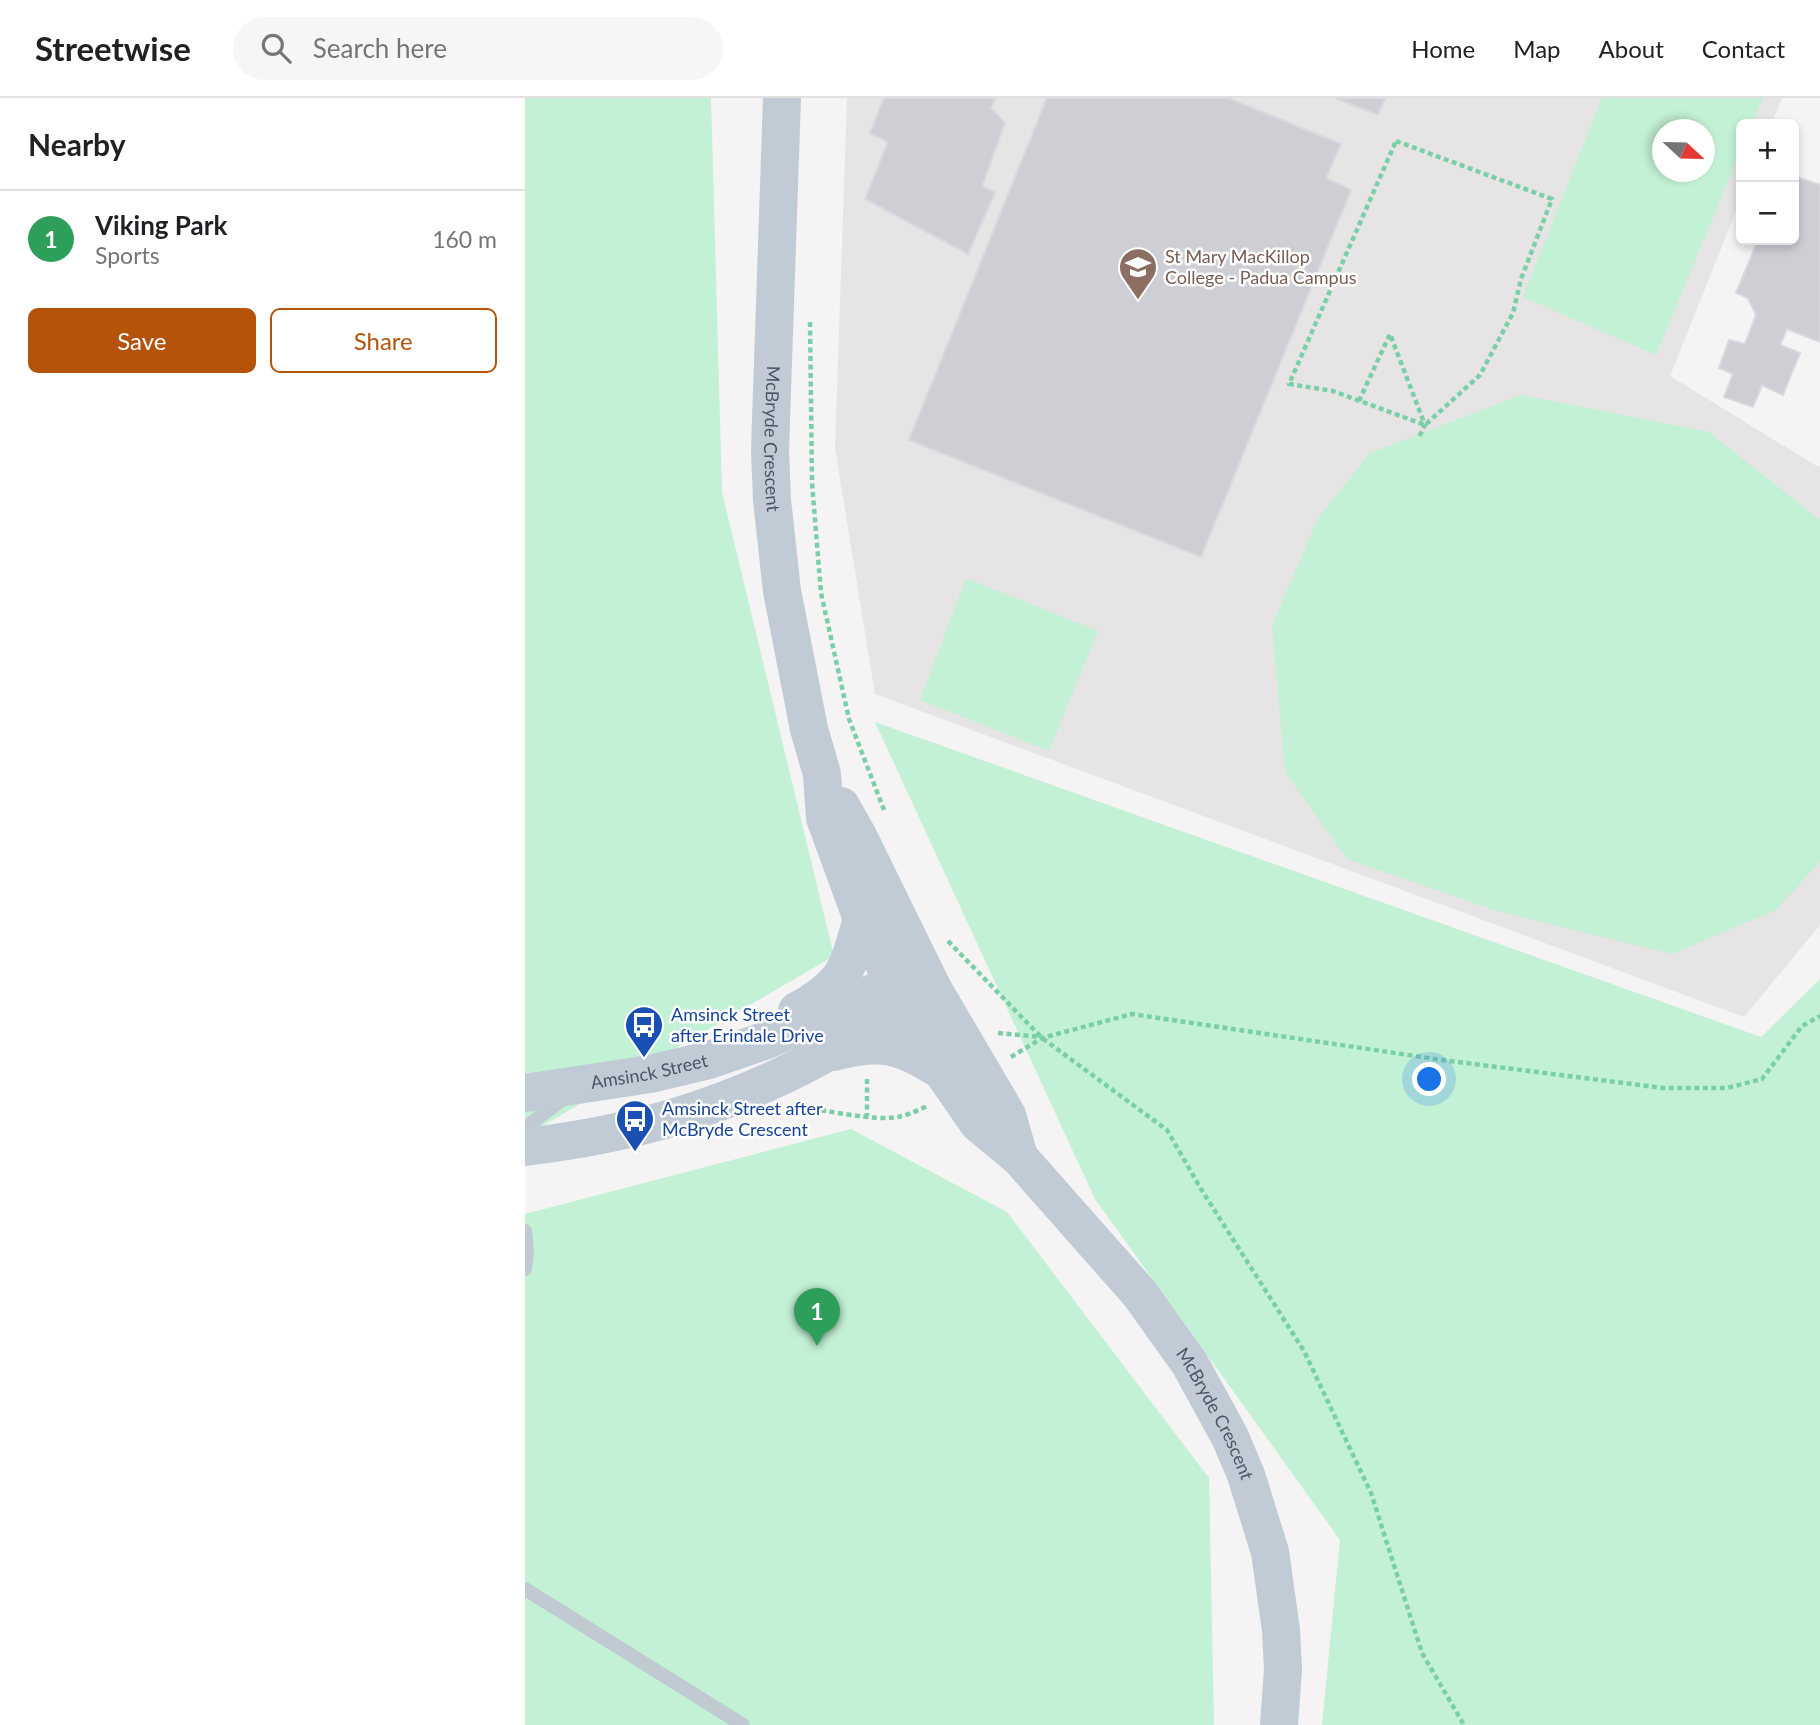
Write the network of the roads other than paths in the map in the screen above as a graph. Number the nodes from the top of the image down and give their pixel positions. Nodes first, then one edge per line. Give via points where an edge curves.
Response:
1 (782, 98) edge
2 (822, 774) junction
3 (862, 919) junction
4 (913, 986) junction
5 (764, 1041) junction
6 (819, 1057) junction
7 (593, 1084) junction
8 (937, 1088) junction
9 (525, 1093) edge
10 (525, 1134) edge
11 (525, 1147) edge
12 (1019, 1157) junction
13 (525, 1231) edge
14 (525, 1269) edge
15 (525, 1589) edge
16 (743, 1725) edge
17 (1279, 1725) edge

1 - 2 street, McBryde Crescent via 772,500 782,591
2 - 3 street, McBryde Crescent via 825,818
2 - 4 street, McBryde Crescent via 858,836
3 - 4 street, McBryde Crescent
3 - 5 street via 847,969 824,996 789,1015
4 - 5 street, Amsinck Street
4 - 6 street via 884,1015
4 - 8 street, McBryde Crescent
4 - 12 street, McBryde Crescent via 1007,1115
5 - 7 street, Amsinck Street via 709,1060
6 - 8 street via 860,1045 891,1046 916,1054
6 - 11 street via 718,1104 633,1129
7 - 9 street, Amsinck Street
7 - 10 lane via 545,1111
8 - 12 street, McBryde Crescent
12 - 17 street, McBryde Crescent via 1140,1294 1191,1364 1230,1437 1247,1475 1270,1552 1281,1630
13 - 14 lane
15 - 16 lane

